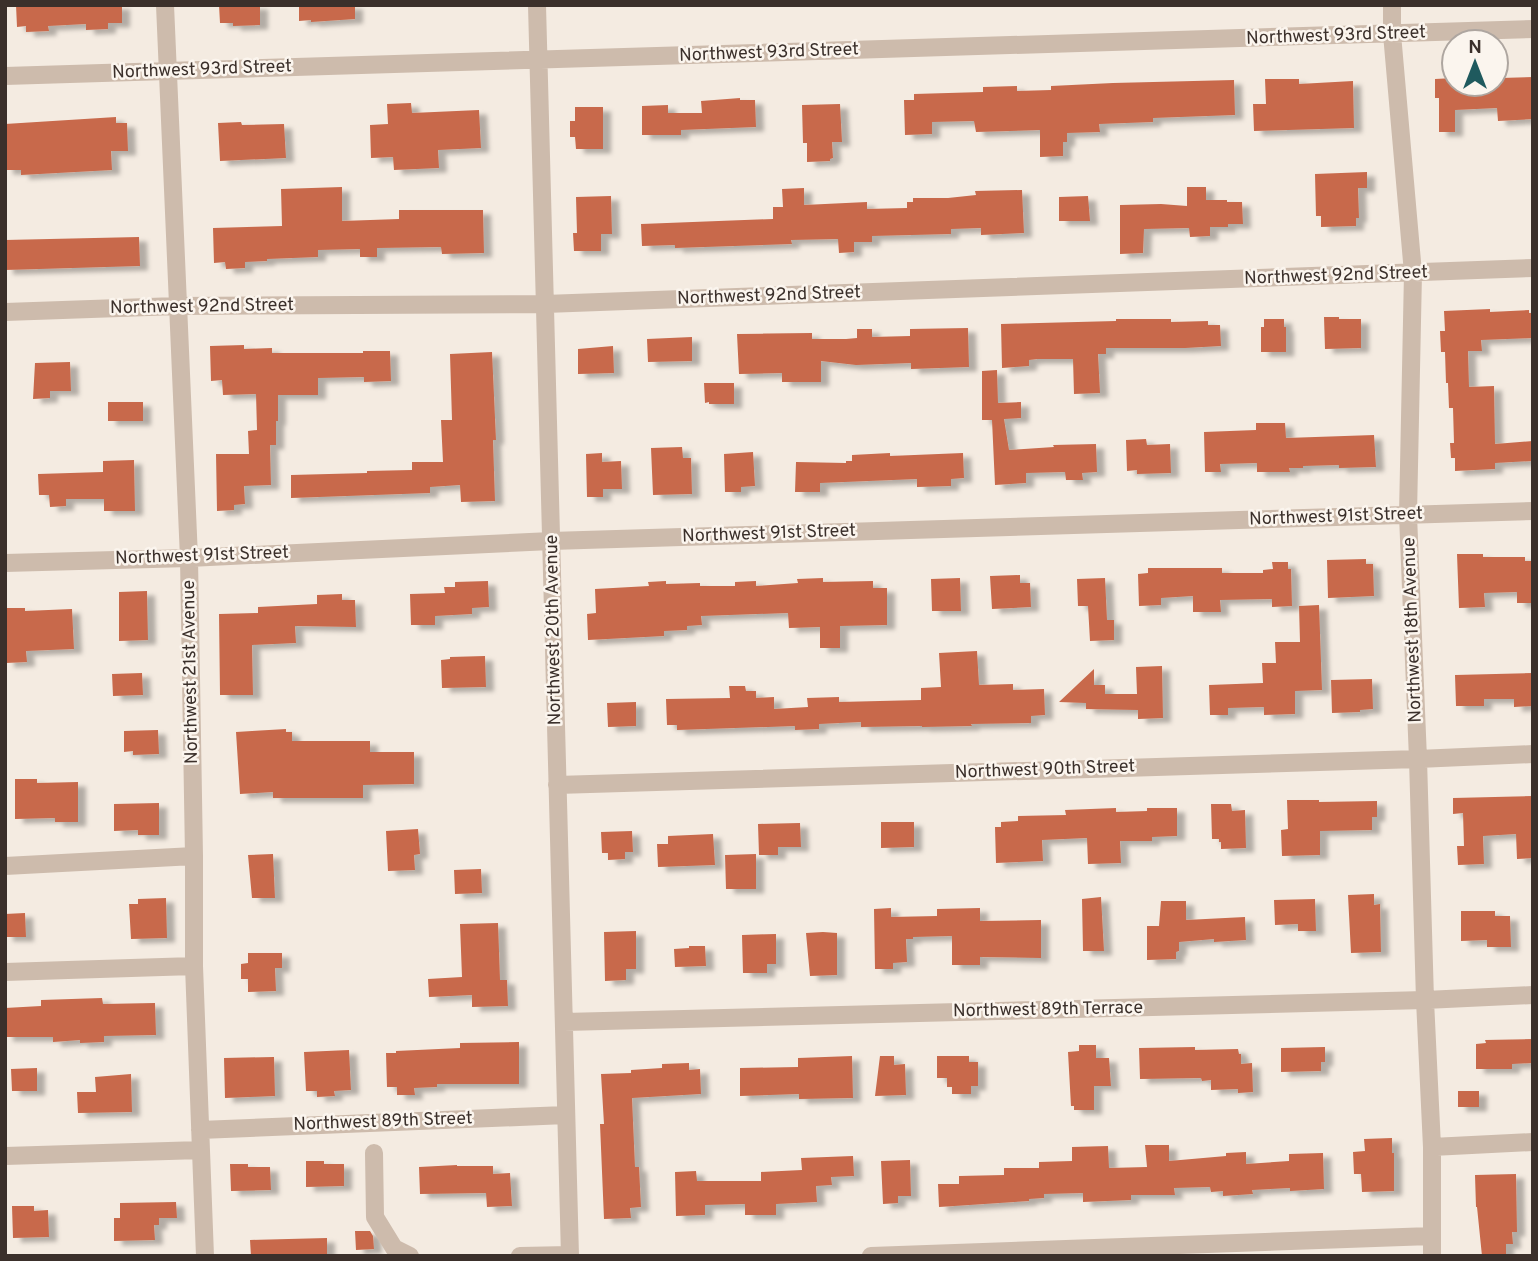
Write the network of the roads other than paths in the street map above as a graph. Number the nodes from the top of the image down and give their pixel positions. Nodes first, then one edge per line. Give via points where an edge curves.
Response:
1 (165, 5) edge
2 (537, 5) edge
3 (1391, 5) edge
4 (1533, 29) edge
5 (1392, 34) junction
6 (538, 60) junction
7 (167, 71) junction
8 (5, 76) edge
9 (1533, 268) edge
10 (1413, 273) junction
11 (545, 304) junction
12 (177, 306) junction
13 (5, 312) edge
14 (1533, 511) edge
15 (1408, 515) junction
16 (551, 541) junction
17 (189, 558) junction
18 (5, 563) edge
19 (1533, 754) edge
20 (1418, 759) junction
21 (558, 785) junction
22 (194, 856) junction
23 (5, 866) edge
24 (194, 966) junction
25 (5, 972) edge
26 (1533, 995) edge
27 (1425, 1000) junction
28 (564, 1022) junction
29 (566, 1115) junction
30 (200, 1130) junction
31 (1533, 1142) edge
32 (1432, 1147) junction
33 (201, 1150) junction
34 (373, 1153) dead end
35 (5, 1156) edge
36 (1431, 1236) junction
37 (570, 1255) edge
38 (205, 1256) edge
39 (410, 1256) edge
40 (520, 1256) edge
41 (871, 1256) edge
42 (1432, 1256) edge

1 - 7 street, Northwest 21st Avenue
2 - 6 street, Northwest 20th Avenue
3 - 5 street, Northwest 18th Avenue
4 - 5 street, Northwest 93rd Street
5 - 6 street, Northwest 93rd Street
5 - 10 street, Northwest 18th Avenue
6 - 7 street, Northwest 93rd Street
6 - 11 street, Northwest 20th Avenue
7 - 8 street, Northwest 93rd Street
7 - 12 street, Northwest 21st Avenue
9 - 10 street, Northwest 92nd Street
10 - 11 street, Northwest 92nd Street
10 - 15 street, Northwest 18th Avenue
11 - 12 street, Northwest 92nd Street
11 - 16 street, Northwest 20th Avenue
12 - 13 street, Northwest 92nd Street
12 - 17 street, Northwest 21st Avenue
14 - 15 street, Northwest 91st Street
15 - 16 street, Northwest 91st Street
15 - 20 street, Northwest 18th Avenue
16 - 17 street, Northwest 91st Street
16 - 21 street, Northwest 20th Avenue
17 - 18 street, Northwest 91st Street
17 - 22 street, Northwest 21st Avenue
19 - 20 street, Northwest 90th Street
20 - 21 street, Northwest 90th Street
20 - 27 street, Northwest 18th Avenue
21 - 28 street, Northwest 20th Avenue
22 - 23 street
22 - 24 street, Northwest 21st Avenue
24 - 25 street
24 - 30 street, Northwest 21st Avenue
26 - 27 street, Northwest 89th Terrace
27 - 28 street, Northwest 89th Terrace
27 - 32 street, Northwest 18th Avenue
28 - 29 street, Northwest 20th Avenue
29 - 30 street, Northwest 89th Street
29 - 37 street, Northwest 20th Avenue
30 - 33 street, Northwest 21st Avenue
31 - 32 street
32 - 36 street, Northwest 18th Avenue
33 - 35 street
33 - 38 street, Northwest 21st Avenue
34 - 39 street via 375,1217 394,1248
36 - 41 street
36 - 42 street, Northwest 18th Avenue
37 - 40 street

